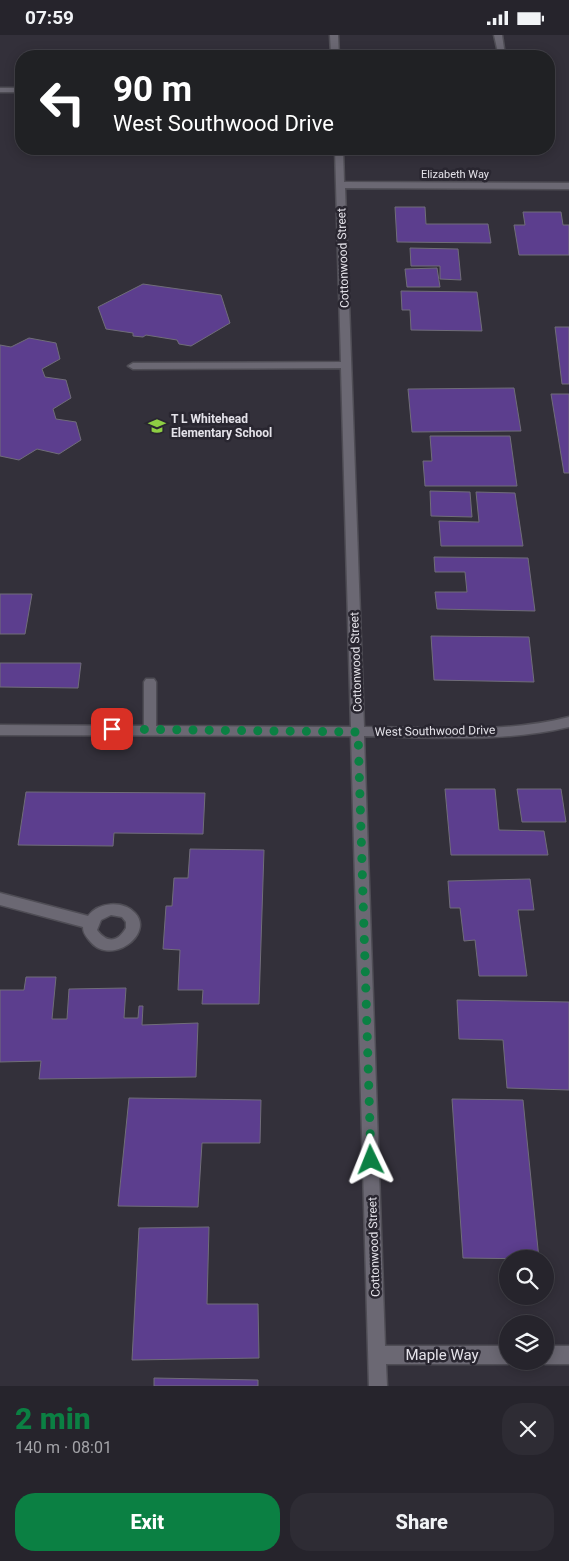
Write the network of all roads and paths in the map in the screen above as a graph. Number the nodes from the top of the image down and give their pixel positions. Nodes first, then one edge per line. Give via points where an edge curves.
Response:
1 (334, 35) edge
2 (498, 35) edge
3 (335, 50) edge
4 (501, 50) edge
5 (0, 90) edge
6 (15, 90) edge
7 (339, 155) edge
8 (340, 185) junction
9 (569, 186) edge
10 (133, 365) dead end
11 (346, 365) junction
12 (150, 682) dead end
13 (569, 723) edge
14 (150, 729) junction
15 (0, 730) edge
16 (358, 732) junction
17 (0, 899) edge
18 (91, 923) dead end
19 (377, 1355) junction
20 (499, 1355) edge
21 (554, 1355) edge
22 (569, 1355) edge
23 (378, 1386) edge

1 - 3 street
2 - 4 street
5 - 6 street
7 - 8 street, Cottonwood Street
8 - 9 street, Elizabeth Way
8 - 11 street, Cottonwood Street
10 - 11 street
11 - 16 street, Cottonwood Street
12 - 14 street
13 - 16 street, West Southwood Drive via 484,732
14 - 15 street, West Southwood Drive
14 - 16 street, West Southwood Drive
16 - 19 street, Cottonwood Street
17 - 18 street
19 - 20 street, Maple Way
19 - 23 street, Cottonwood Street
21 - 22 street

